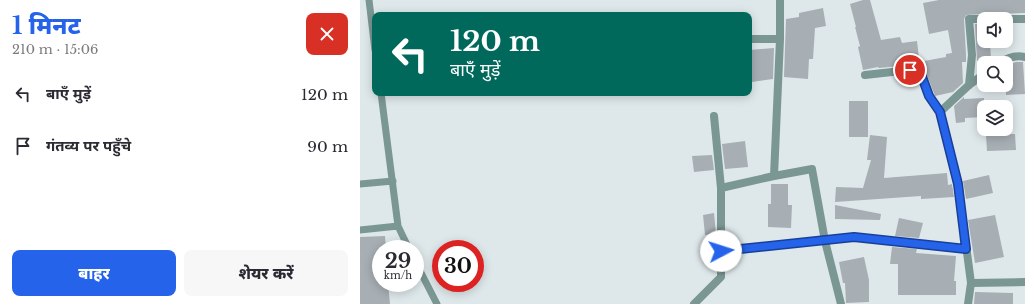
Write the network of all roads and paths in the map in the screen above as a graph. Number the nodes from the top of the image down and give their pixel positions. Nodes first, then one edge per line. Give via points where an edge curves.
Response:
1 (369, 0) edge
2 (780, 0) edge
3 (977, 19) edge
4 (1013, 19) edge
5 (1025, 19) edge
6 (372, 25) edge
7 (752, 39) edge
8 (780, 39) junction
9 (1013, 57) edge
10 (1025, 57) edge
11 (865, 75) dead end
12 (977, 79) edge
13 (969, 85) junction
14 (381, 96) edge
15 (940, 112) junction
16 (714, 116) dead end
17 (774, 176) junction
18 (393, 181) junction
19 (360, 184) edge
20 (721, 188) junction
21 (398, 226) junction
22 (360, 230) edge
23 (405, 240) edge
24 (825, 241) junction
25 (966, 249) junction
26 (721, 251) junction
27 (424, 278) edge
28 (1025, 282) edge
29 (971, 283) junction
30 (437, 304) edge
31 (694, 304) edge
32 (841, 304) edge
33 (968, 304) edge

1 - 6 lane
2 - 8 street
3 - 13 street via 969,19 972,55
4 - 5 street
7 - 8 street
8 - 17 street
9 - 10 street
11 - 15 street via 910,70 921,74 929,96
12 - 13 street
13 - 15 street
14 - 18 lane
15 - 25 street via 958,184
16 - 20 street
17 - 20 street
17 - 24 street via 812,169
18 - 19 lane
18 - 21 lane
20 - 26 street
21 - 22 lane
21 - 23 lane
24 - 25 street via 854,237
24 - 26 street
24 - 32 street
25 - 29 street
26 - 31 street via 721,277
27 - 30 lane
28 - 29 street
29 - 33 street

